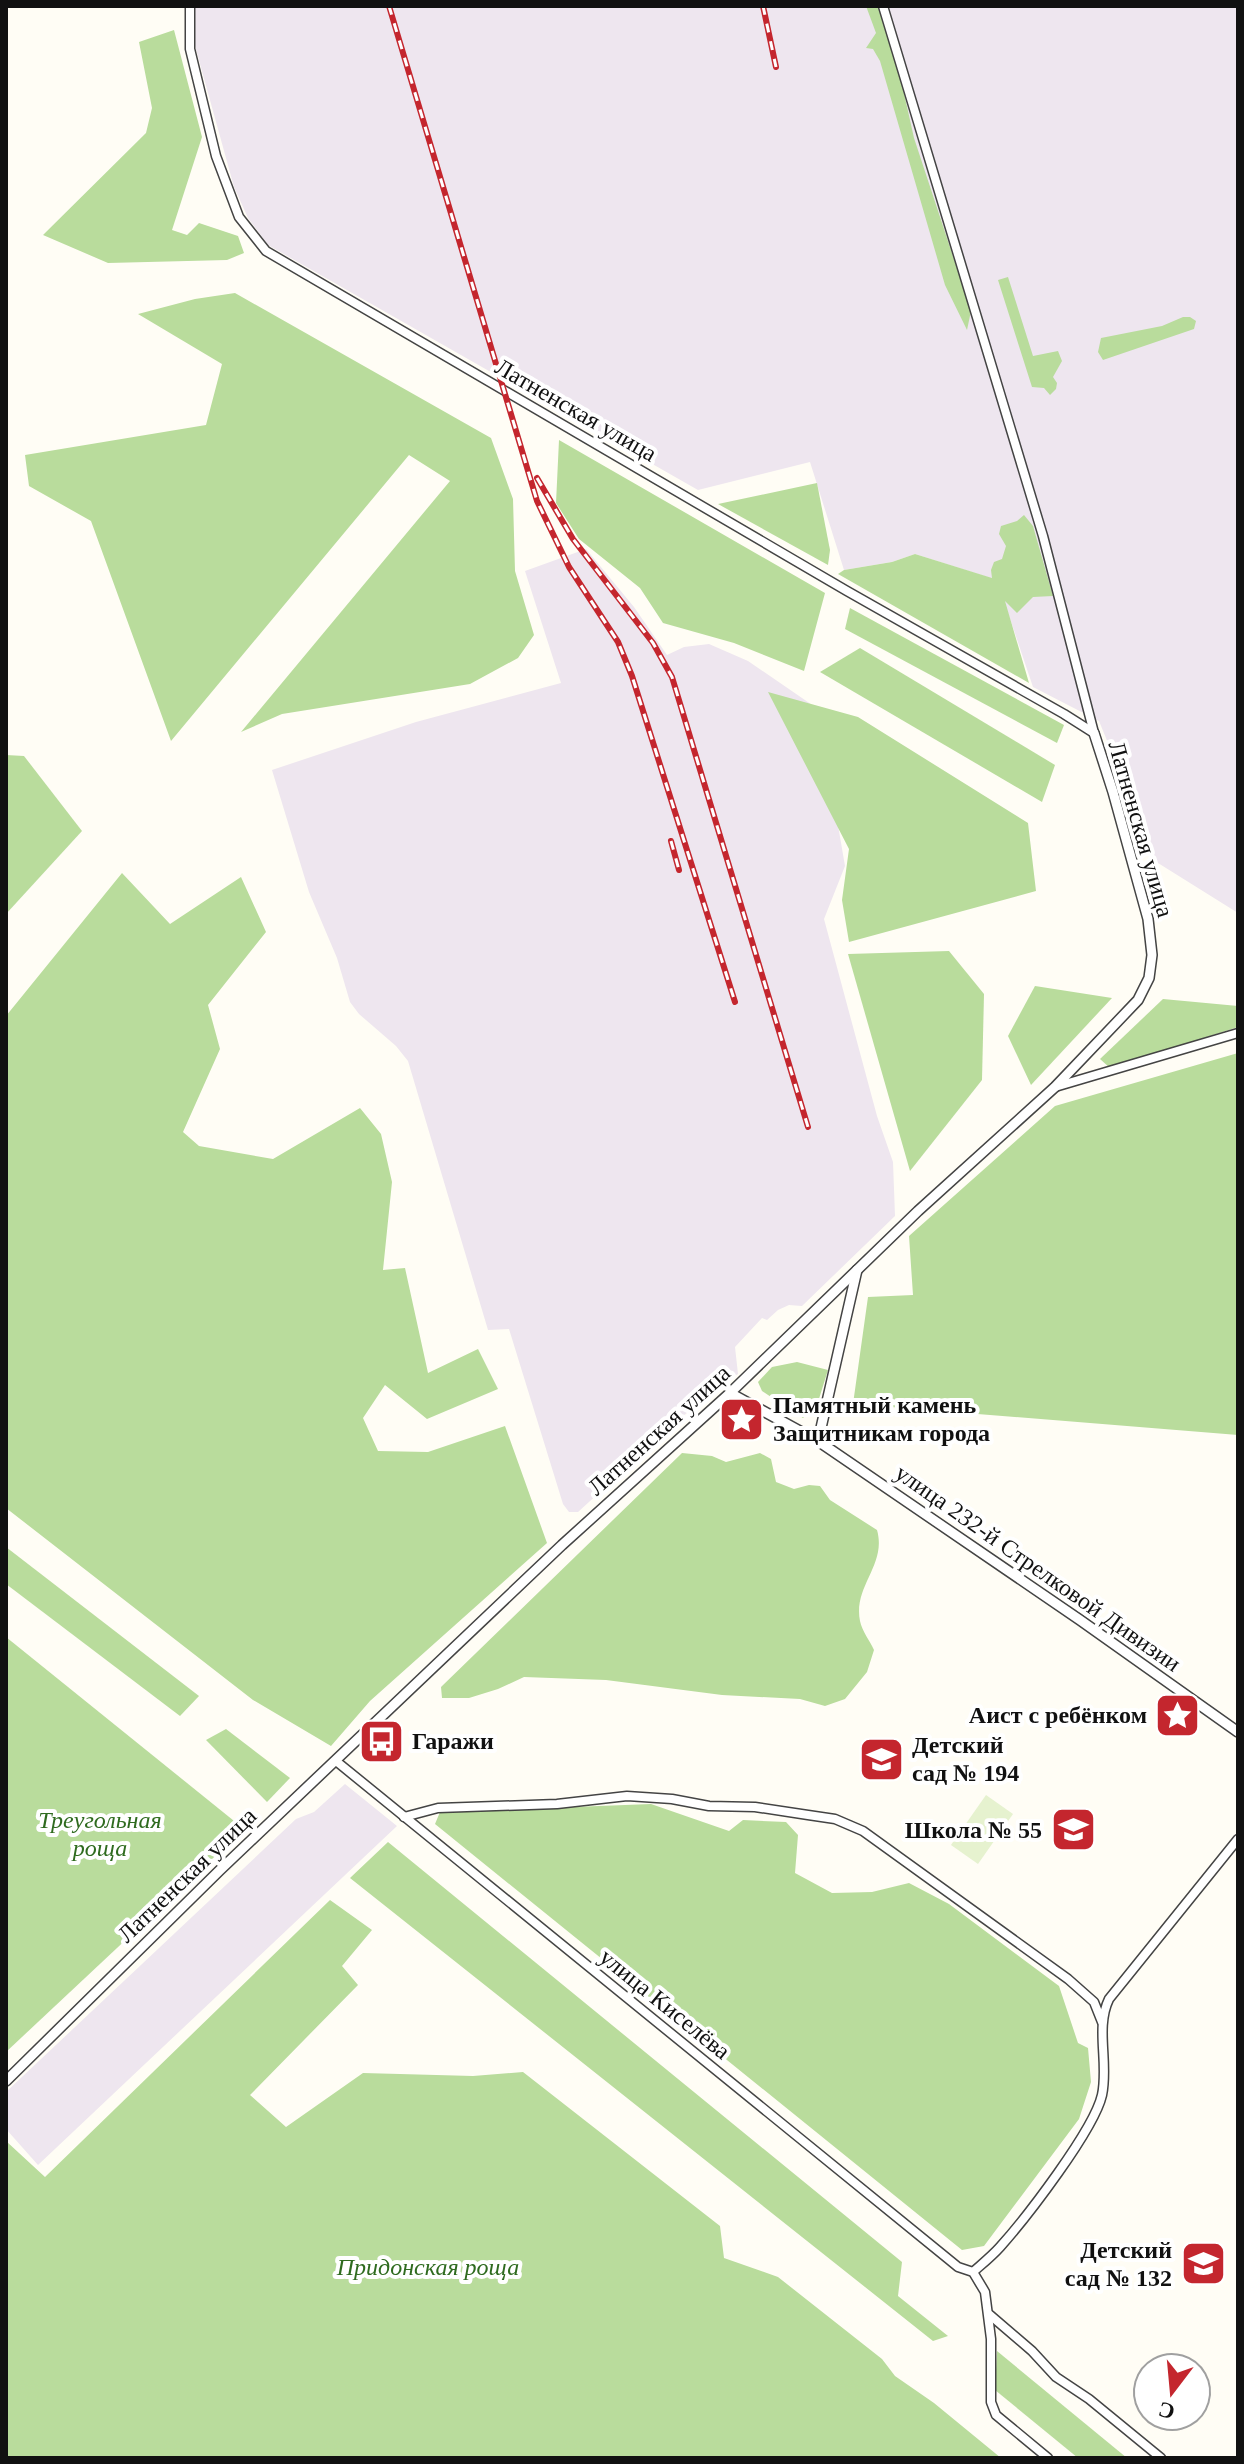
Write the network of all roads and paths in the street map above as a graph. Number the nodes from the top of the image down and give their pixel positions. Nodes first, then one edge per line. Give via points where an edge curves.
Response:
1 (190, 6) edge
2 (883, 6) edge
3 (1094, 733) junction
4 (1238, 1033) edge
5 (1055, 1087) junction
6 (857, 1270) junction
7 (730, 1393) junction
8 (818, 1441) junction
9 (1238, 1732) edge
10 (336, 1761) junction
11 (404, 1817) junction
12 (1238, 1839) edge
13 (1102, 2022) junction
14 (6, 2081) edge
15 (973, 2272) junction
16 (990, 2315) junction
17 (1048, 2458) edge
18 (1161, 2458) edge

1 - 3 street, Латненская улица via 190,49 216,156 239,217 266,251
2 - 3 street, Латненская улица via 1043,536
3 - 5 street, Латненская улица via 1148,919 1152,955 1138,1000
4 - 5 street
5 - 6 street, Латненская улица
6 - 7 street, Латненская улица
6 - 8 street
7 - 8 street, улица 232-й Стрелковой Дивизии
7 - 10 street, Латненская улица
8 - 9 street, улица 232-й Стрелковой Дивизии
10 - 11 street, улица Киселёва
10 - 14 street, Латненская улица
11 - 13 street via 438,1808 627,1796 835,1819 863,1831 1068,1979 1094,2002
11 - 15 street, улица Киселёва via 958,2267
12 - 13 street via 1109,1999
13 - 15 street via 1104,2082 1095,2115 999,2248
15 - 16 street
16 - 17 street via 991,2402 996,2415
16 - 18 street via 1056,2377

